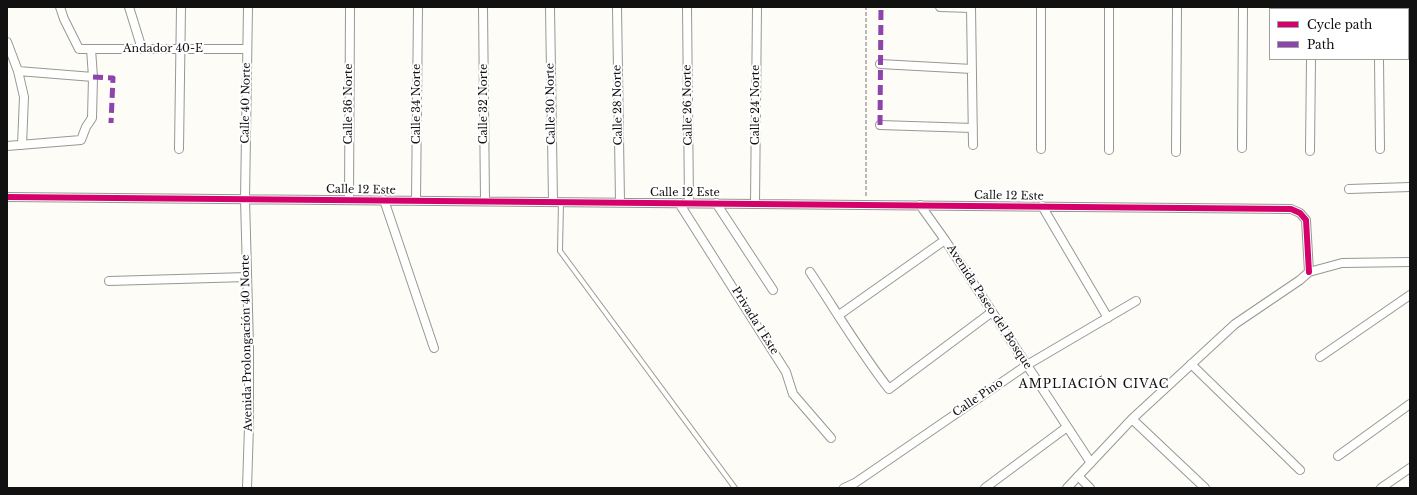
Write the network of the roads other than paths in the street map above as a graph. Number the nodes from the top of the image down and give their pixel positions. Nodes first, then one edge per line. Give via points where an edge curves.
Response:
1 (60, 7) edge
2 (129, 7) edge
3 (181, 7) edge
4 (248, 7) edge
5 (350, 7) edge
6 (418, 7) edge
7 (483, 7) edge
8 (550, 7) edge
9 (617, 7) edge
10 (686, 7) edge
11 (757, 7) edge
12 (940, 7) edge
13 (971, 7) edge
14 (1041, 7) edge
15 (1109, 7) edge
16 (1177, 7) edge
17 (1243, 7) edge
18 (7, 42) edge
19 (91, 49) junction
20 (142, 49) junction
21 (180, 49) junction
22 (247, 50) junction
23 (1311, 60) edge
24 (1380, 60) edge
25 (880, 64) dead end
26 (972, 69) junction
27 (18, 71) junction
28 (93, 77) junction
29 (880, 125) dead end
30 (973, 128) junction
31 (22, 145) junction
32 (973, 145) dead end
33 (7, 146) edge
34 (1242, 148) dead end
35 (179, 149) dead end
36 (1041, 149) dead end
37 (1380, 149) dead end
38 (1109, 150) dead end
39 (1310, 151) dead end
40 (1176, 152) dead end
41 (1410, 187) edge
42 (1349, 189) dead end
43 (7, 197) edge
44 (245, 199) junction
45 (349, 200) junction
46 (384, 200) junction
47 (416, 201) junction
48 (485, 201) junction
49 (557, 202) junction
50 (620, 202) junction
51 (679, 203) junction
52 (689, 203) junction
53 (716, 203) junction
54 (756, 203) junction
55 (920, 205) junction
56 (1042, 206) junction
57 (945, 240) junction
58 (1410, 262) edge
59 (810, 272) dead end
60 (1309, 272) junction
61 (247, 278) junction
62 (109, 281) dead end
63 (774, 290) dead end
64 (1410, 295) edge
65 (1136, 301) dead end
66 (992, 312) junction
67 (839, 315) junction
68 (1108, 318) junction
69 (434, 348) dead end
70 (1320, 357) dead end
71 (1191, 364) junction
72 (1027, 365) junction
73 (1410, 404) edge
74 (1132, 420) junction
75 (1067, 427) junction
76 (831, 438) dead end
77 (1338, 456) dead end
78 (1091, 462) junction
79 (1410, 468) edge
80 (1300, 470) dead end
81 (1078, 476) junction
82 (247, 488) edge
83 (735, 488) edge
84 (844, 488) edge
85 (985, 488) edge
86 (1067, 488) edge
87 (1090, 488) edge
88 (1205, 488) edge
89 (1381, 488) edge

1 - 19 street, Andador 40-E via 79,49
2 - 20 street
3 - 21 street
4 - 22 street, Calle 40 Norte
5 - 45 street, Calle 36 Norte
6 - 47 street, Calle 34 Norte
7 - 48 street, Calle 32 Norte
8 - 49 street, Calle 30 Norte
9 - 50 street, Calle 28 Norte
10 - 52 street, Calle 26 Norte
11 - 54 street, Calle 24 Norte
12 - 13 street
13 - 26 street
14 - 36 street
15 - 38 street
16 - 40 street
17 - 34 street
18 - 27 street
19 - 20 street, Andador 40-E
19 - 28 street
20 - 21 street, Andador 40-E
21 - 22 street, Andador 40-E
21 - 35 street
22 - 44 street, Calle 40 Norte
23 - 39 street
24 - 37 street
25 - 26 street
26 - 30 street
27 - 28 street
27 - 31 street via 24,97
28 - 31 street via 92,118 82,140
29 - 30 street
30 - 32 street
31 - 33 street
41 - 42 street
43 - 44 street, Calle 12 Este
44 - 45 street, Calle 12 Este
44 - 61 street, Avenida Prolongación 40 Norte
45 - 46 street, Calle 12 Este
46 - 47 street, Calle 12 Este
46 - 69 street
47 - 48 street, Calle 12 Este
48 - 49 street, Calle 12 Este
49 - 50 street, Calle 12 Este
49 - 83 lane via 560,251
50 - 51 street, Calle 12 Este
51 - 52 street, Calle 12 Este
51 - 76 street, Privada 1 Este via 786,372 793,394
52 - 53 street, Calle 12 Este
53 - 54 street, Calle 12 Este
53 - 63 street
54 - 55 street, Calle 12 Este
55 - 56 street, Calle 12 Este
55 - 57 street, Avenida Paseo del Bosque
56 - 60 street, Calle 12 Este via 1292,209 1306,220
56 - 68 street
57 - 66 street, Avenida Paseo del Bosque
57 - 67 street
58 - 60 street via 1342,263
59 - 67 street
60 - 71 street via 1235,324
61 - 62 street
61 - 82 street, Avenida Prolongación 40 Norte
64 - 70 street
65 - 68 street, Calle Pino
66 - 67 street via 889,389
66 - 72 street, Avenida Paseo del Bosque
68 - 72 street, Calle Pino
71 - 74 street
71 - 80 street
72 - 75 street, Avenida Paseo del Bosque
72 - 84 street, Calle Pino
73 - 77 street
74 - 78 street
74 - 88 street
75 - 78 street, Avenida Paseo del Bosque
75 - 85 street
78 - 81 street
79 - 89 street
81 - 86 street
81 - 87 street

